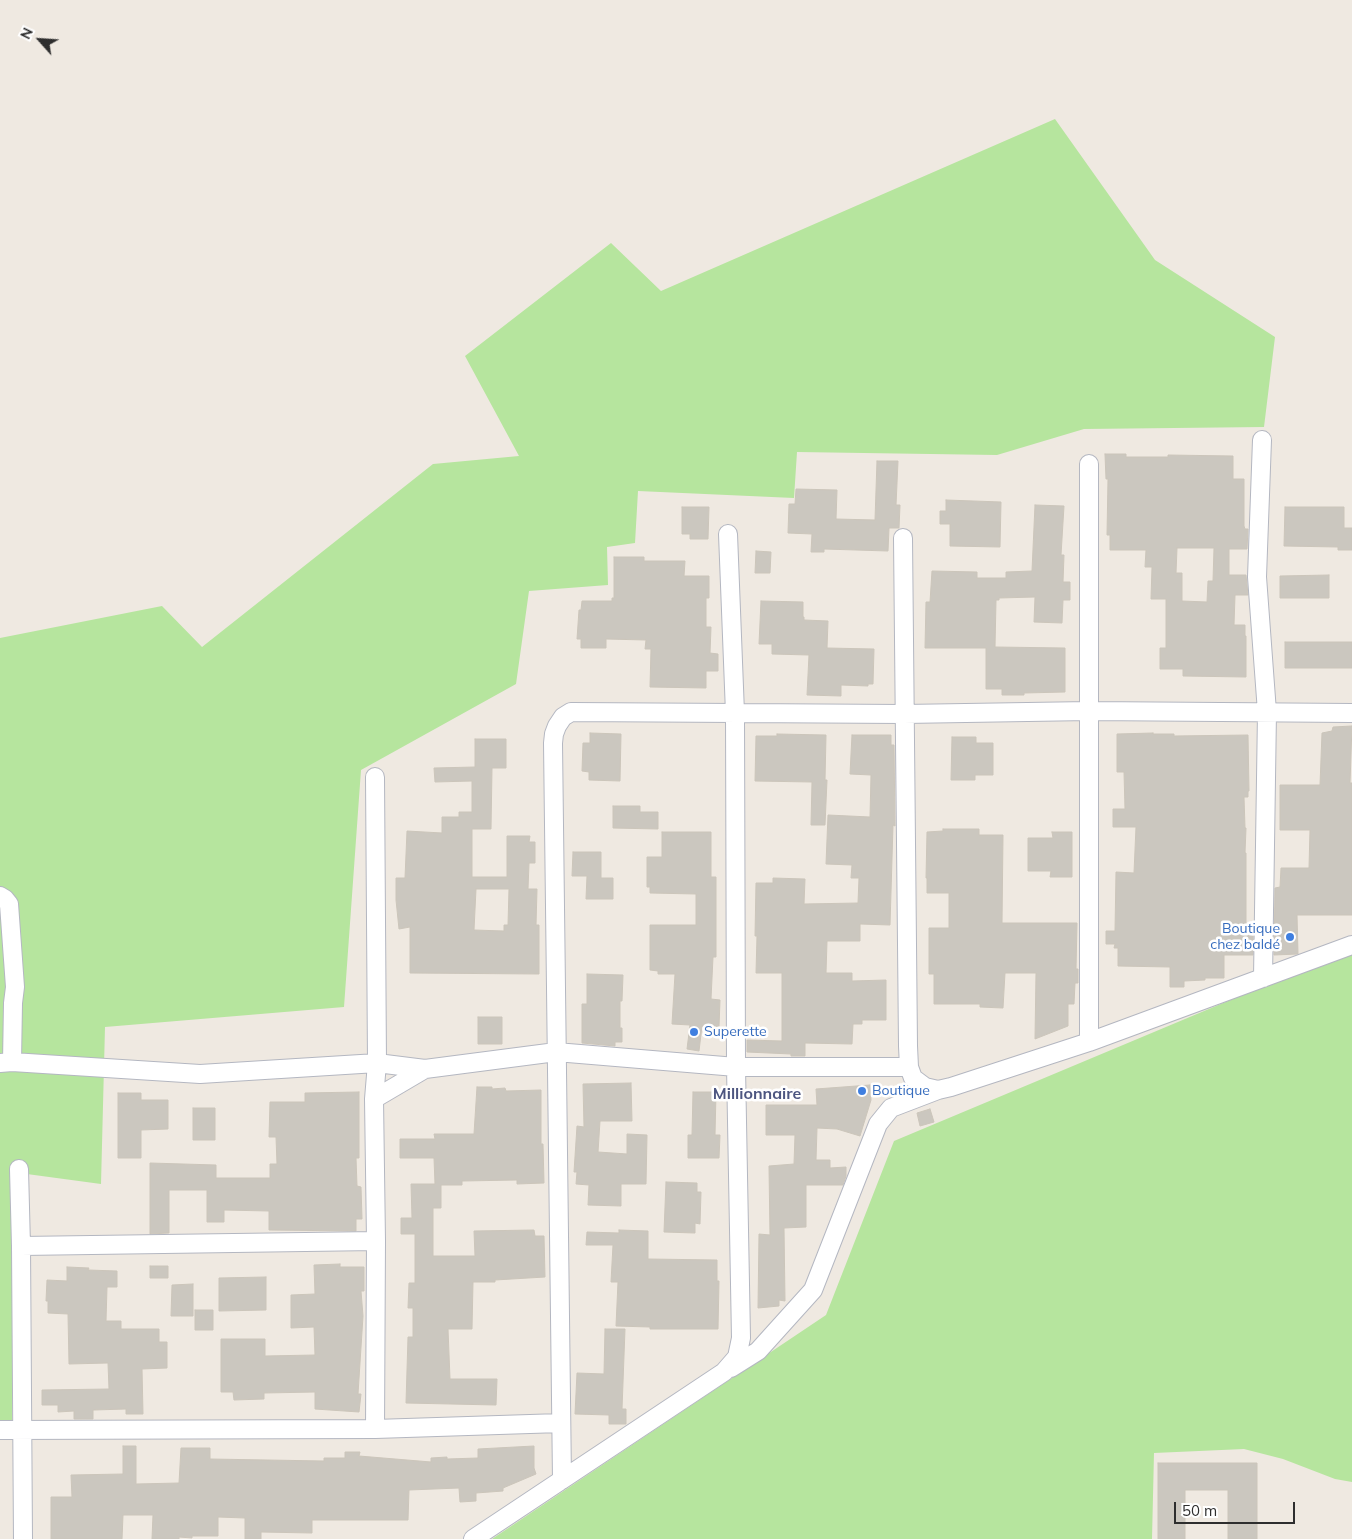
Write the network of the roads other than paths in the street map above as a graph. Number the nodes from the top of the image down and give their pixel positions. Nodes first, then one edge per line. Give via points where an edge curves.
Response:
1 (1262, 440) dead end
2 (1089, 464) dead end
3 (728, 534) dead end
4 (903, 538) dead end
5 (1089, 711) junction
6 (1267, 712) junction
7 (735, 713) junction
8 (1352, 713) edge
9 (904, 714) junction
10 (376, 777) dead end
11 (0, 896) edge
12 (1352, 945) edge
13 (1263, 978) junction
14 (1089, 1042) junction
15 (556, 1052) junction
16 (6, 1062) edge
17 (377, 1063) junction
18 (736, 1067) junction
19 (909, 1067) junction
20 (424, 1069) junction
21 (938, 1090) junction
22 (374, 1099) junction
23 (19, 1169) dead end
24 (376, 1242) junction
25 (21, 1246) junction
26 (724, 1372) junction
27 (561, 1423) junction
28 (0, 1430) edge
29 (23, 1430) junction
30 (375, 1430) junction
31 (562, 1480) junction
32 (22, 1539) edge
33 (472, 1539) edge

1 - 6 street via 1257,577
2 - 5 street
3 - 7 street
4 - 9 street
5 - 6 street
5 - 9 street
5 - 14 street
6 - 8 street
6 - 13 street
7 - 9 street
7 - 15 street via 571,712 557,726 553,743
7 - 18 street
9 - 19 street
10 - 17 street
11 - 16 street via 10,904 15,987
12 - 13 street
13 - 14 street
14 - 21 street
15 - 18 street
15 - 20 street
15 - 27 street
16 - 17 street via 200,1074
17 - 20 street
17 - 22 street
18 - 19 street
18 - 26 street via 741,1338 736,1357
19 - 21 street via 913,1078 925,1087
20 - 22 street
21 - 26 street via 891,1108 878,1124 813,1290 758,1351
22 - 24 street
23 - 25 street
24 - 25 street
24 - 30 street
25 - 29 street
26 - 31 street
27 - 30 street
27 - 31 street
28 - 29 street
29 - 30 street
29 - 32 street
31 - 33 street

